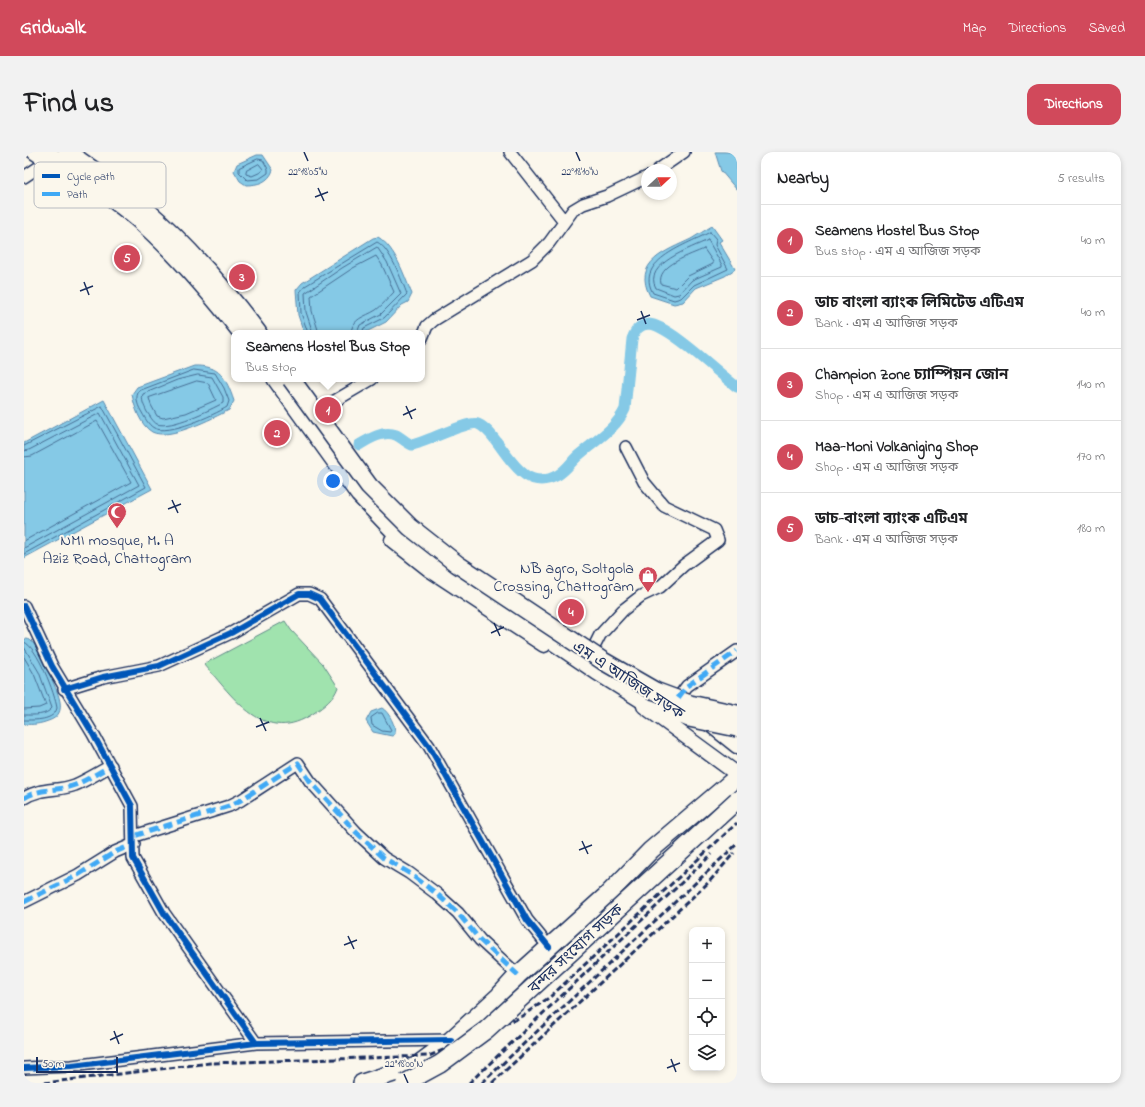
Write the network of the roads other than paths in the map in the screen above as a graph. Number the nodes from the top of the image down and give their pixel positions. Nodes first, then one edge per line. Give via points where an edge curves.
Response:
1 (34, 152) edge
2 (67, 152) edge
3 (80, 152) edge
4 (510, 152) edge
5 (684, 152) edge
6 (46, 157) edge
7 (55, 162) edge
8 (81, 162) edge
9 (94, 162) edge
10 (667, 164) edge
11 (34, 168) edge
12 (24, 177) edge
13 (641, 180) edge
14 (112, 208) edge
15 (124, 208) edge
16 (144, 208) edge
17 (154, 208) edge
18 (564, 220) junction
19 (231, 330) edge
20 (239, 330) edge
21 (256, 330) edge
22 (264, 330) edge
23 (425, 331) edge
24 (270, 382) edge
25 (278, 382) edge
26 (293, 382) edge
27 (301, 382) edge
28 (367, 382) edge
29 (321, 409) junction
30 (626, 447) dead end
31 (24, 606) edge
32 (594, 647) junction
33 (737, 651) edge
34 (64, 689) junction
35 (678, 698) junction
36 (737, 714) edge
37 (737, 728) edge
38 (737, 746) edge
39 (111, 766) junction
40 (737, 776) edge
41 (24, 798) edge
42 (737, 800) edge
43 (134, 840) junction
44 (24, 902) edge
45 (549, 947) junction
46 (518, 975) junction
47 (451, 1040) junction
48 (256, 1043) junction
49 (24, 1068) edge
50 (362, 1083) edge
51 (405, 1083) edge

1 - 6 main road
2 - 8 highway
3 - 9 main road
4 - 18 street
5 - 10 street
6 - 7 highway
11 - 12 street
13 - 18 street via 583,204
14 - 19 main road via 148,237 190,280
15 - 20 highway via 179,258
16 - 21 highway via 188,249
17 - 22 main road via 234,290
18 - 23 street via 532,260 434,320
24 - 40 main road, এম এ আজিজ সড়ক via 354,499 396,544 430,570 600,681 649,709
25 - 37 highway, bridge via 359,494 401,538 597,672 648,703 689,718
26 - 36 highway, bridge via 368,486 410,527 457,564 603,661 654,691 690,704
27 - 29 main road, এম এ আজিজ সড়ক
28 - 29 street
29 - 32 main road, এম এ আজিজ সড়ক via 373,482 389,494 416,522 471,564
30 - 32 street via 644,482 664,506 714,530 718,540 660,587 641,596 623,610 604,630
31 - 34 street
32 - 35 main road, এম এ আজিজ সড়ক
33 - 35 street via 687,686
34 - 39 street
34 - 45 street via 159,666 233,632 299,594 309,594 320,599 429,746 527,920
35 - 38 main road, এম এ আজিজ সড়ক
39 - 41 street via 75,785 44,790
39 - 43 street via 132,806
40 - 45 highway via 651,850 607,895
42 - 51 highway, বন্দর সংযোগ সড়ক, bridge via 486,1030 440,1064
43 - 44 street via 85,871
43 - 46 street via 230,806 298,763 310,781 356,832 384,858 437,894 458,913 480,940
43 - 48 street via 133,858 164,913
45 - 46 highway
46 - 47 highway
47 - 48 street
47 - 50 highway via 416,1066
48 - 49 street via 72,1066

